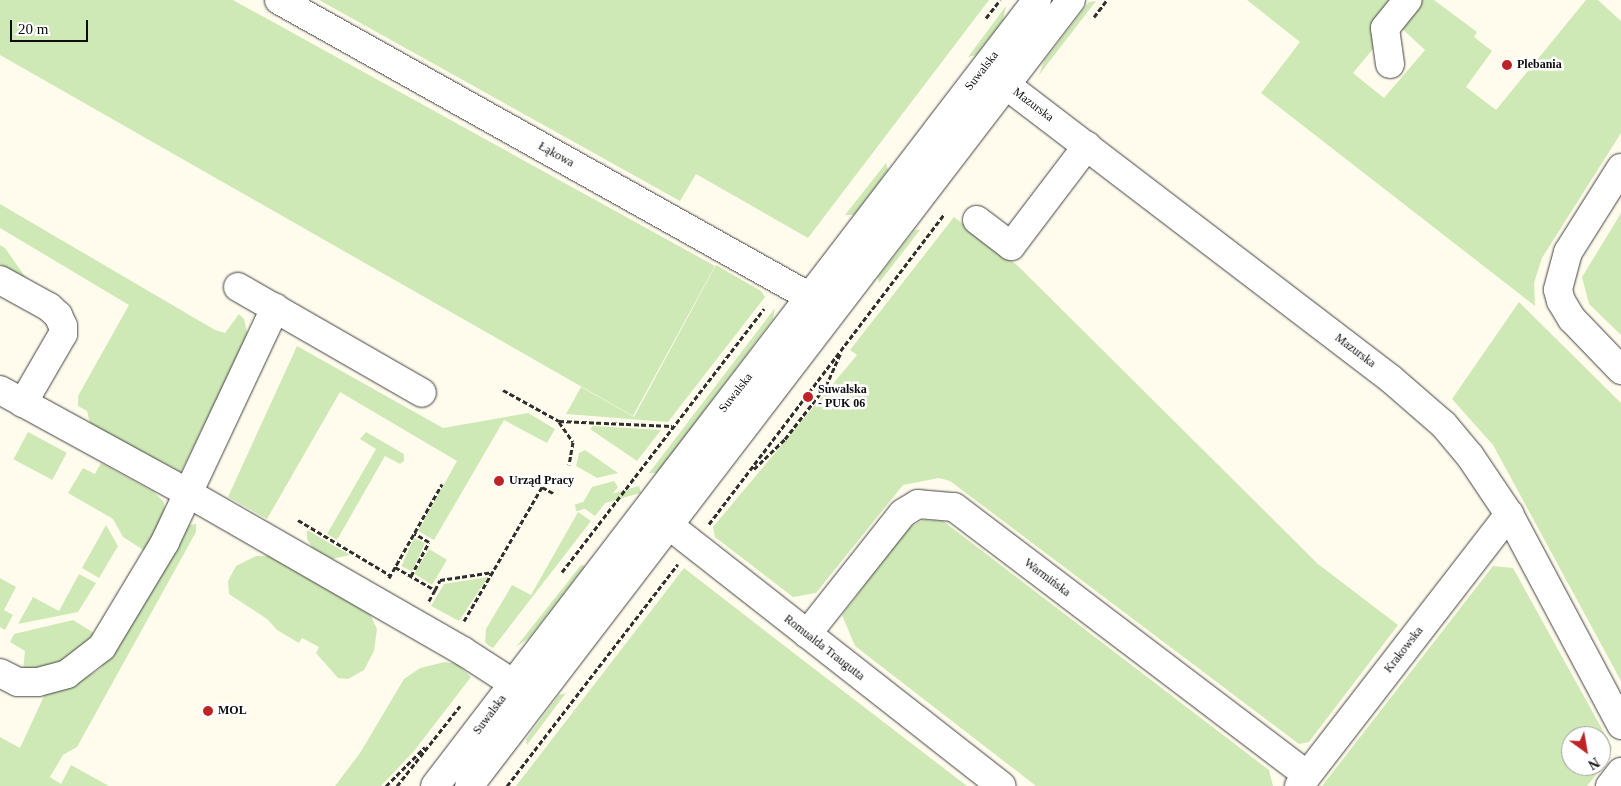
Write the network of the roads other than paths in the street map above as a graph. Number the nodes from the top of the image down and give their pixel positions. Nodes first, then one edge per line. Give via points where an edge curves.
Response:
1 (279, 0) edge
2 (1408, 0) edge
3 (1034, 1) edge
4 (1064, 9) edge
5 (1390, 64) dead end
6 (984, 68) junction
7 (1007, 85) junction
8 (1086, 146) junction
9 (1621, 168) edge
10 (977, 220) dead end
11 (0, 280) edge
12 (238, 288) dead end
13 (810, 297) junction
14 (275, 308) junction
15 (834, 310) junction
16 (1621, 370) edge
17 (422, 393) dead end
18 (12, 397) edge
19 (188, 493) junction
20 (648, 508) junction
21 (1509, 514) junction
22 (670, 526) junction
23 (807, 634) junction
24 (0, 673) edge
25 (513, 684) junction
26 (536, 699) junction
27 (1621, 725) edge
28 (1621, 772) edge
29 (1302, 781) edge
30 (435, 786) edge
31 (469, 786) edge
32 (1002, 786) edge
33 (1610, 786) edge

1 - 13 street, Łąkowa
2 - 5 street via 1385,28
3 - 4 street
3 - 6 street, Suwalska
4 - 7 street
6 - 7 street, Mazurska
6 - 13 street, Suwalska
7 - 8 street, Mazurska
7 - 15 street
8 - 10 street via 1012,246
8 - 21 street, Mazurska via 1416,400 1470,456
9 - 16 street via 1568,252 1558,290 1572,318
11 - 18 street via 49,307 58,315 63,334
12 - 14 street
13 - 15 street, Łąkowa
13 - 20 street, Suwalska
14 - 17 street
14 - 19 street
15 - 22 street
18 - 19 street
19 - 24 street via 164,542 102,647 92,658 67,674 38,682 18,682
19 - 25 street via 463,651
20 - 22 street, Romualda Traugutta
20 - 25 street, Suwalska
21 - 27 street, Mazurska
21 - 29 street, Krakowska
22 - 23 street, Romualda Traugutta
22 - 26 street
23 - 29 street, Warmińska via 903,513 918,504 954,506
23 - 32 street, Romualda Traugutta
25 - 26 street
25 - 30 street, Suwalska
26 - 31 street
28 - 33 street

